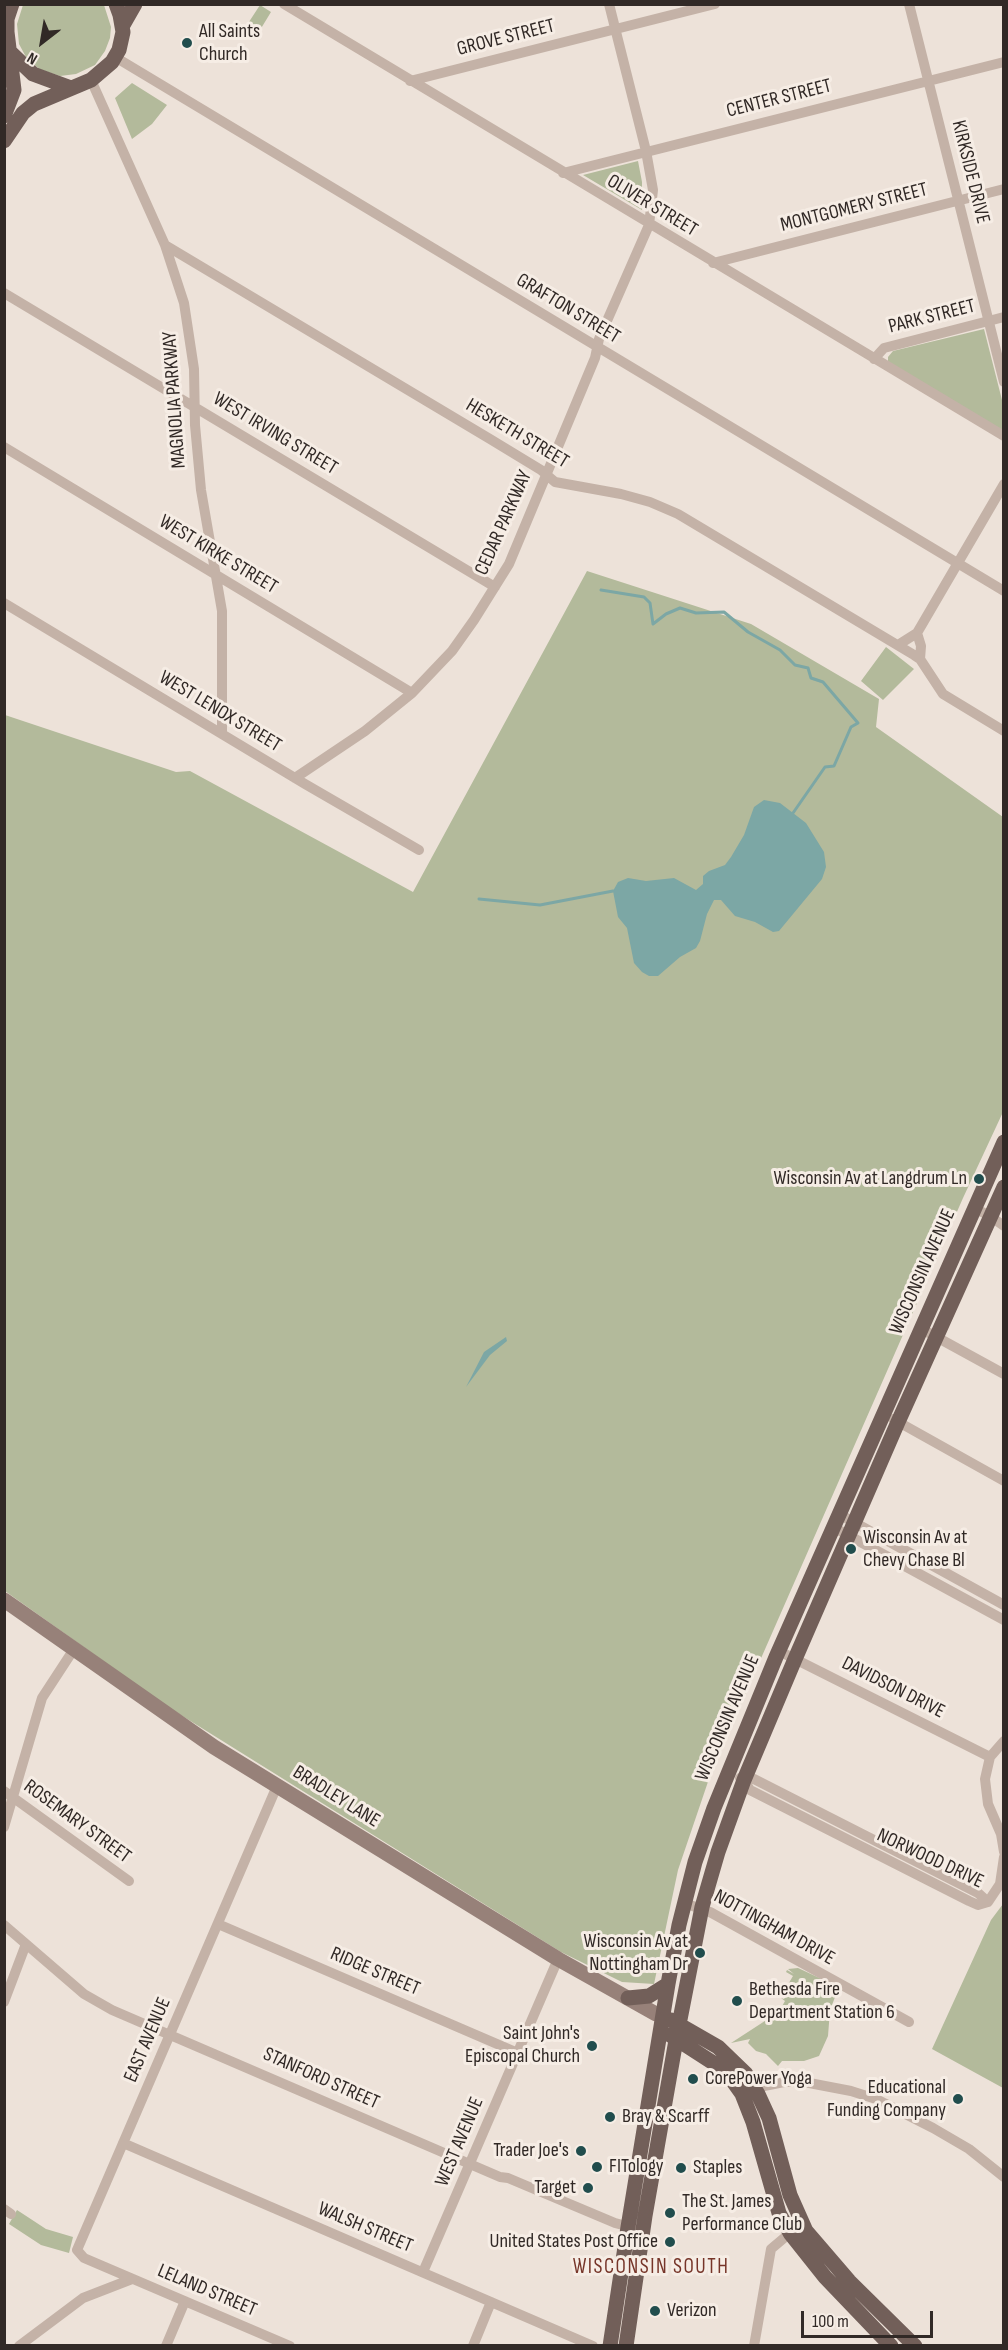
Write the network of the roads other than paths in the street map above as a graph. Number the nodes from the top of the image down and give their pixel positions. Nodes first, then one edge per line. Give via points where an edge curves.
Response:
1 (12, 4) edge
2 (116, 4) edge
3 (135, 4) edge
4 (284, 4) edge
5 (609, 4) edge
6 (715, 4) edge
7 (909, 4) edge
8 (123, 25) junction
9 (615, 29) junction
10 (6, 32) edge
11 (10, 52) junction
12 (116, 57) junction
13 (1004, 62) edge
14 (91, 80) junction
15 (928, 80) junction
16 (410, 81) junction
17 (71, 88) junction
18 (4, 116) edge
19 (4, 141) edge
20 (646, 151) junction
21 (563, 172) junction
22 (1004, 189) edge
23 (958, 200) junction
24 (649, 225) junction
25 (165, 245) junction
26 (713, 263) junction
27 (4, 293) edge
28 (1004, 317) edge
29 (988, 321) junction
30 (597, 347) junction
31 (874, 359) junction
32 (1004, 382) edge
33 (194, 407) junction
34 (1004, 436) edge
35 (4, 447) edge
36 (546, 475) junction
37 (1004, 484) edge
38 (956, 562) junction
39 (216, 575) junction
40 (495, 587) junction
41 (1004, 591) edge
42 (4, 603) edge
43 (917, 633) junction
44 (898, 645) junction
45 (920, 659) junction
46 (412, 693) junction
47 (1004, 731) edge
48 (222, 734) junction
49 (295, 778) junction
50 (419, 850) dead end
51 (1004, 1142) edge
52 (1004, 1187) edge
53 (974, 1208) junction
54 (990, 1216) junction
55 (1004, 1226) edge
56 (920, 1328) junction
57 (937, 1337) junction
58 (1004, 1374) edge
59 (882, 1413) junction
60 (898, 1422) junction
61 (1004, 1481) edge
62 (836, 1520) junction
63 (852, 1529) junction
64 (977, 1590) junction
65 (4, 1600) edge
66 (970, 1602) junction
67 (1004, 1605) edge
68 (1004, 1620) edge
69 (74, 1648) junction
70 (779, 1650) junction
71 (795, 1659) junction
72 (1004, 1741) edge
73 (990, 1757) junction
74 (729, 1773) junction
75 (744, 1780) junction
76 (277, 1786) junction
77 (4, 1791) edge
78 (14, 1798) junction
79 (4, 1827) edge
80 (1004, 1854) edge
81 (129, 1881) dead end
82 (684, 1903) junction
83 (702, 1908) junction
84 (218, 1924) junction
85 (4, 1925) edge
86 (26, 1944) junction
87 (558, 1959) junction
88 (668, 1984) junction
89 (628, 1998) junction
90 (4, 2002) edge
91 (660, 2019) junction
92 (909, 2022) dead end
93 (678, 2033) junction
94 (170, 2034) junction
95 (518, 2053) junction
96 (754, 2088) junction
97 (123, 2143) junction
98 (470, 2165) junction
99 (1004, 2177) edge
100 (798, 2217) junction
101 (628, 2227) junction
102 (643, 2231) junction
103 (790, 2233) junction
104 (818, 2247) junction
105 (423, 2272) junction
106 (132, 2279) junction
107 (185, 2301) junction
108 (492, 2302) junction
109 (19, 2346) edge
110 (166, 2346) edge
111 (290, 2346) edge
112 (473, 2346) edge
113 (593, 2346) edge
114 (610, 2346) edge
115 (626, 2346) edge
116 (754, 2346) edge
117 (891, 2346) edge
118 (915, 2346) edge

1 - 10 main road
2 - 8 main road
3 - 8 main road
4 - 16 street, OLIVER STREET
5 - 9 street, CEDAR PARKWAY
6 - 9 street, GROVE STREET
7 - 15 street, KIRKSIDE DRIVE
8 - 12 main road
9 - 16 street, GROVE STREET
9 - 20 street, CEDAR PARKWAY
10 - 11 main road
11 - 17 main road via 33,74
11 - 18 main road via 14,90
12 - 14 main road
12 - 30 street, GRAFTON STREET
13 - 15 street, CENTER STREET
14 - 17 main road
14 - 25 street, MAGNOLIA PARKWAY
15 - 20 street, CENTER STREET
15 - 23 street, KIRKSIDE DRIVE
16 - 21 street, OLIVER STREET
17 - 19 main road via 30,106
20 - 21 street, CENTER STREET
20 - 24 street, CEDAR PARKWAY via 653,190
21 - 24 street, OLIVER STREET
22 - 23 street, MONTGOMERY STREET
23 - 26 street, MONTGOMERY STREET
23 - 29 street, KIRKSIDE DRIVE
24 - 26 street, OLIVER STREET
24 - 30 street, CEDAR PARKWAY
25 - 33 street, MAGNOLIA PARKWAY via 184,303 194,369
25 - 36 street, HESKETH STREET
26 - 31 street, OLIVER STREET
27 - 33 street, WEST IRVING STREET
28 - 29 street, PARK STREET
29 - 31 street, PARK STREET via 884,348
29 - 32 street, KIRKSIDE DRIVE
30 - 36 street, CEDAR PARKWAY
30 - 38 street, GRAFTON STREET
31 - 34 street, OLIVER STREET
33 - 39 street, MAGNOLIA PARKWAY via 201,490
33 - 40 street, WEST IRVING STREET
35 - 39 street, WEST KIRKE STREET
36 - 40 street, CEDAR PARKWAY via 509,564
36 - 44 street, HESKETH STREET via 555,482 621,494 678,514
37 - 38 street
38 - 41 street, GRAFTON STREET
38 - 43 street
39 - 46 street, WEST KIRKE STREET
39 - 48 street, MAGNOLIA PARKWAY via 224,630
40 - 46 street, CEDAR PARKWAY via 452,651
42 - 48 street, WEST LENOX STREET
43 - 44 street
43 - 45 street
44 - 45 street, HESKETH STREET
45 - 47 street, HESKETH STREET via 943,694
46 - 49 street, CEDAR PARKWAY via 365,731
48 - 49 street, WEST LENOX STREET
49 - 50 street, WEST LENOX STREET
51 - 53 main road, WISCONSIN AVENUE
52 - 54 main road, WISCONSIN AVENUE
53 - 54 street
53 - 56 main road, WISCONSIN AVENUE
54 - 55 street
54 - 57 main road, WISCONSIN AVENUE
56 - 57 street
56 - 59 main road, WISCONSIN AVENUE
57 - 58 street
57 - 60 main road, WISCONSIN AVENUE
59 - 60 street
59 - 62 main road, WISCONSIN AVENUE
60 - 61 street
60 - 63 main road, WISCONSIN AVENUE
62 - 63 street
62 - 70 main road, WISCONSIN AVENUE
63 - 64 street
63 - 66 street
63 - 71 main road, WISCONSIN AVENUE
64 - 66 street
64 - 67 street
65 - 69 main road, BRADLEY LANE
66 - 68 street
69 - 76 main road, BRADLEY LANE via 182,1727
69 - 78 street via 42,1698
70 - 71 street, DAVIDSON DRIVE
70 - 74 main road, WISCONSIN AVENUE
71 - 73 street, DAVIDSON DRIVE
71 - 75 main road, WISCONSIN AVENUE
72 - 73 street
73 - 80 street via 985,1792
74 - 75 street, NORWOOD DRIVE
74 - 82 main road, WISCONSIN AVENUE via 695,1862
75 - 80 street, NORWOOD DRIVE via 754,1779 829,1824 978,1893 988,1902 1000,1884
75 - 83 main road, WISCONSIN AVENUE
76 - 84 street, EAST AVENUE
76 - 87 main road, BRADLEY LANE
77 - 78 street, ROSEMARY STREET
78 - 79 street
78 - 81 street, ROSEMARY STREET
82 - 83 street, NOTTINGHAM DRIVE
82 - 88 main road, WISCONSIN AVENUE
83 - 92 street, NOTTINGHAM DRIVE
83 - 93 main road, WISCONSIN AVENUE
84 - 94 street, EAST AVENUE
84 - 95 street, RIDGE STREET
85 - 86 street, STANFORD STREET
86 - 90 street
86 - 94 street, STANFORD STREET via 84,1994
87 - 89 main road, BRADLEY LANE
87 - 95 street, WEST AVENUE
88 - 89 main road via 650,1996
88 - 91 main road, WISCONSIN AVENUE
89 - 91 main road, BRADLEY LANE
91 - 93 main road
91 - 101 main road, WISCONSIN AVENUE
93 - 96 main road via 718,2047 746,2074
93 - 102 main road, WISCONSIN AVENUE
93 - 103 main road via 718,2066 742,2094 779,2213
94 - 97 street, EAST AVENUE
94 - 98 street, STANFORD STREET
95 - 98 street, WEST AVENUE
96 - 99 street via 804,2082 876,2099 969,2149
96 - 100 main road via 769,2118
97 - 105 street, WALSH STREET
97 - 106 street, EAST AVENUE via 77,2250 84,2258
98 - 101 street, STANFORD STREET
98 - 105 street, WEST AVENUE
100 - 103 street
100 - 104 main road
101 - 102 street, STANFORD STREET
101 - 114 main road, WISCONSIN AVENUE
102 - 115 main road, WISCONSIN AVENUE
103 - 104 main road
103 - 116 street via 771,2249
103 - 117 main road via 825,2277
104 - 118 main road
105 - 108 street, WALSH STREET
106 - 107 street, LELAND STREET
106 - 109 street, LELAND STREET via 83,2298
107 - 110 street
107 - 111 street, LELAND STREET
108 - 112 street
108 - 113 street, WALSH STREET

